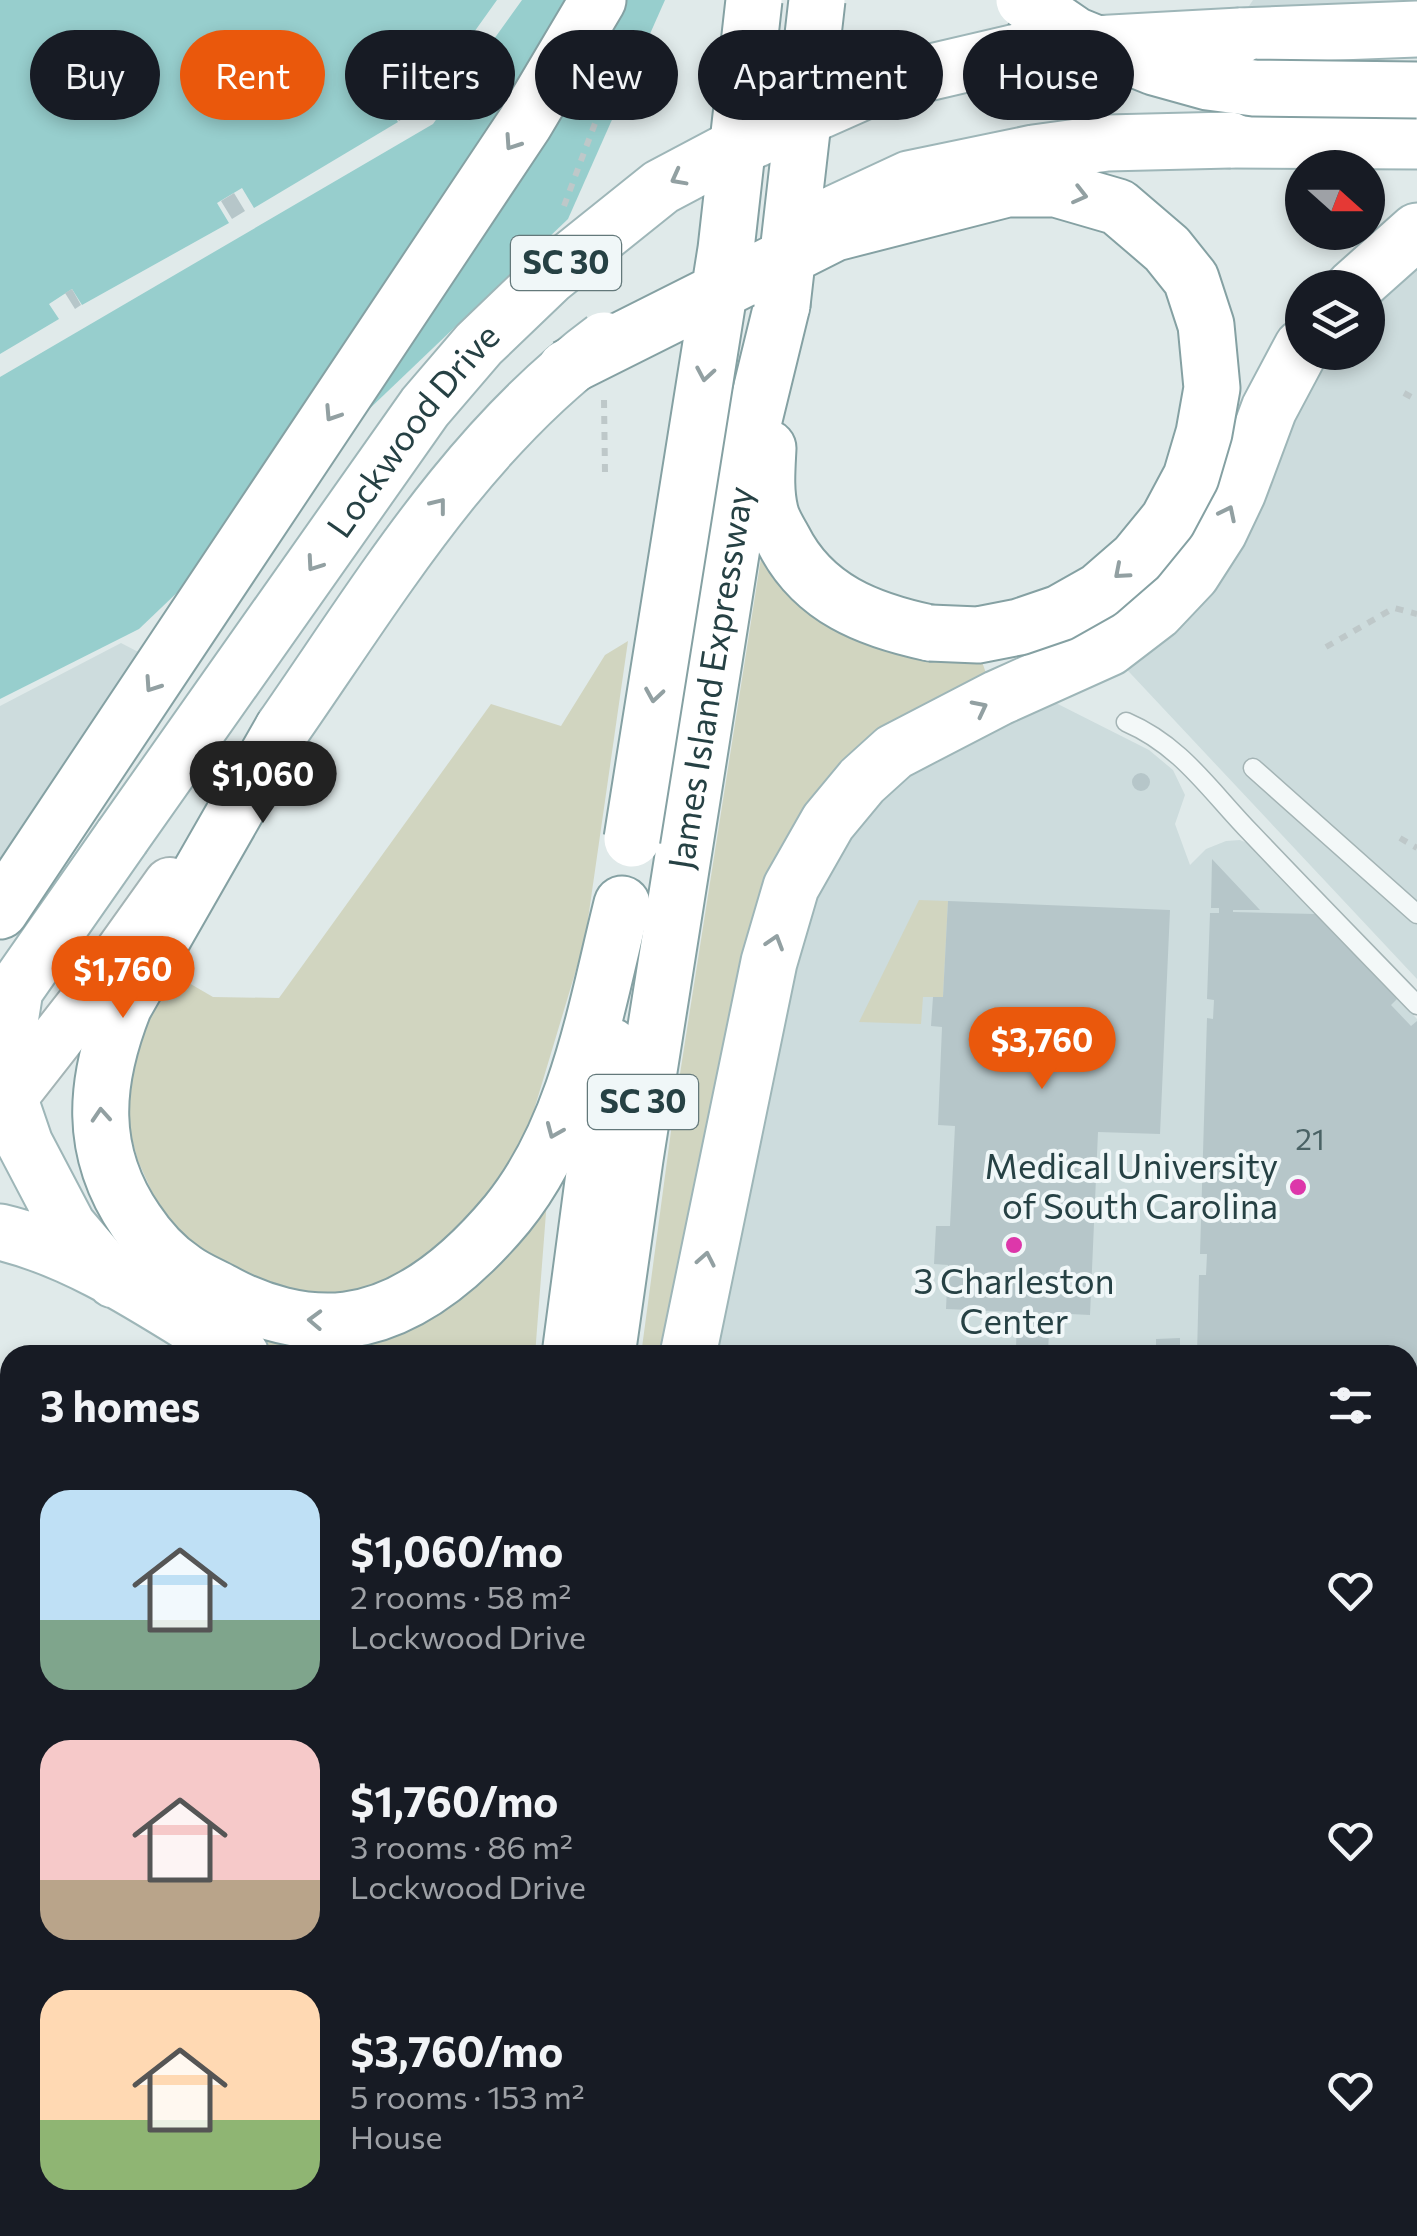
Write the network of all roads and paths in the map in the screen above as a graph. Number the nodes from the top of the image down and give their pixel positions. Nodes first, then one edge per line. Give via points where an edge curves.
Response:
1 (598, 0) edge
2 (754, 0) edge
3 (818, 0) edge
4 (1024, 0) edge
5 (1417, 29) edge
6 (1417, 90) edge
7 (1417, 141) edge
8 (1417, 231) edge
9 (1373, 270) edge
10 (782, 305) junction
11 (566, 368) junction
12 (1290, 370) edge
13 (1404, 392) dead end
14 (1417, 400) edge
15 (1417, 614) edge
16 (1326, 646) dead end
17 (1126, 722) dead end
18 (1252, 768) dead end
19 (1400, 838) dead end
20 (657, 845) junction
21 (1417, 848) edge
22 (185, 880) junction
23 (622, 904) junction
24 (0, 911) edge
25 (1417, 914) edge
26 (8, 1000) edge
27 (1417, 1006) edge
28 (5, 1106) edge
29 (0, 1232) edge
30 (114, 1280) junction
31 (223, 1345) edge
32 (571, 1345) edge
33 (608, 1345) edge
34 (690, 1345) edge

1 -> 24 main road via 525,123
2 -> 20 main road, James Island Expressway / SC 30, bridge
3 - 10 main road, James Island Expressway / SC 30, bridge
4 - 6 main road, bridge via 1075,35 1208,82
5 -> 26 main road, Lockwood Drive / SC 30, bridge via 1360,22 1240,36 1038,46 880,84 661,187 550,276 425,407
7 - 11 main road, Lockwood Drive / SC 30, bridge via 1107,143 909,180 674,288
8 - 9 main road
11 -> 10 main road, bridge via 835,233 1007,189 1056,190 1118,207 1167,248 1190,279 1206,325 1212,388 1191,477 1137,558 1060,613 978,635 930,632 858,612 822,590 796,562 770,515 768,449
10 - 20 main road, James Island Expressway / SC 30
22 -> 11 main road, Lockwood Drive / SC 30, bridge via 428,520 474,460
34 -> 12 main road via 768,962 791,887 828,822 894,752 1109,648 1156,612 1219,532
13 - 14 path
15 - 16 path via 1394,608
17 - 27 lane via 1189,762
18 - 25 lane
19 - 21 path
20 - 23 main road, James Island Expressway / SC 30
20 - 33 main road, James Island Expressway / SC 30
23 -> 22 main road, SC 30 via 567,1101 539,1166 507,1214 430,1288 349,1320 304,1321 238,1300 181,1269 146,1236 117,1193 104,1156 100,1094 108,1046
22 - 28 main road
23 - 32 main road, James Island Expressway / SC 30
26 - 28 main road
28 - 30 main road via 68,1226
29 - 30 main road via 39,1242
30 - 31 main road

